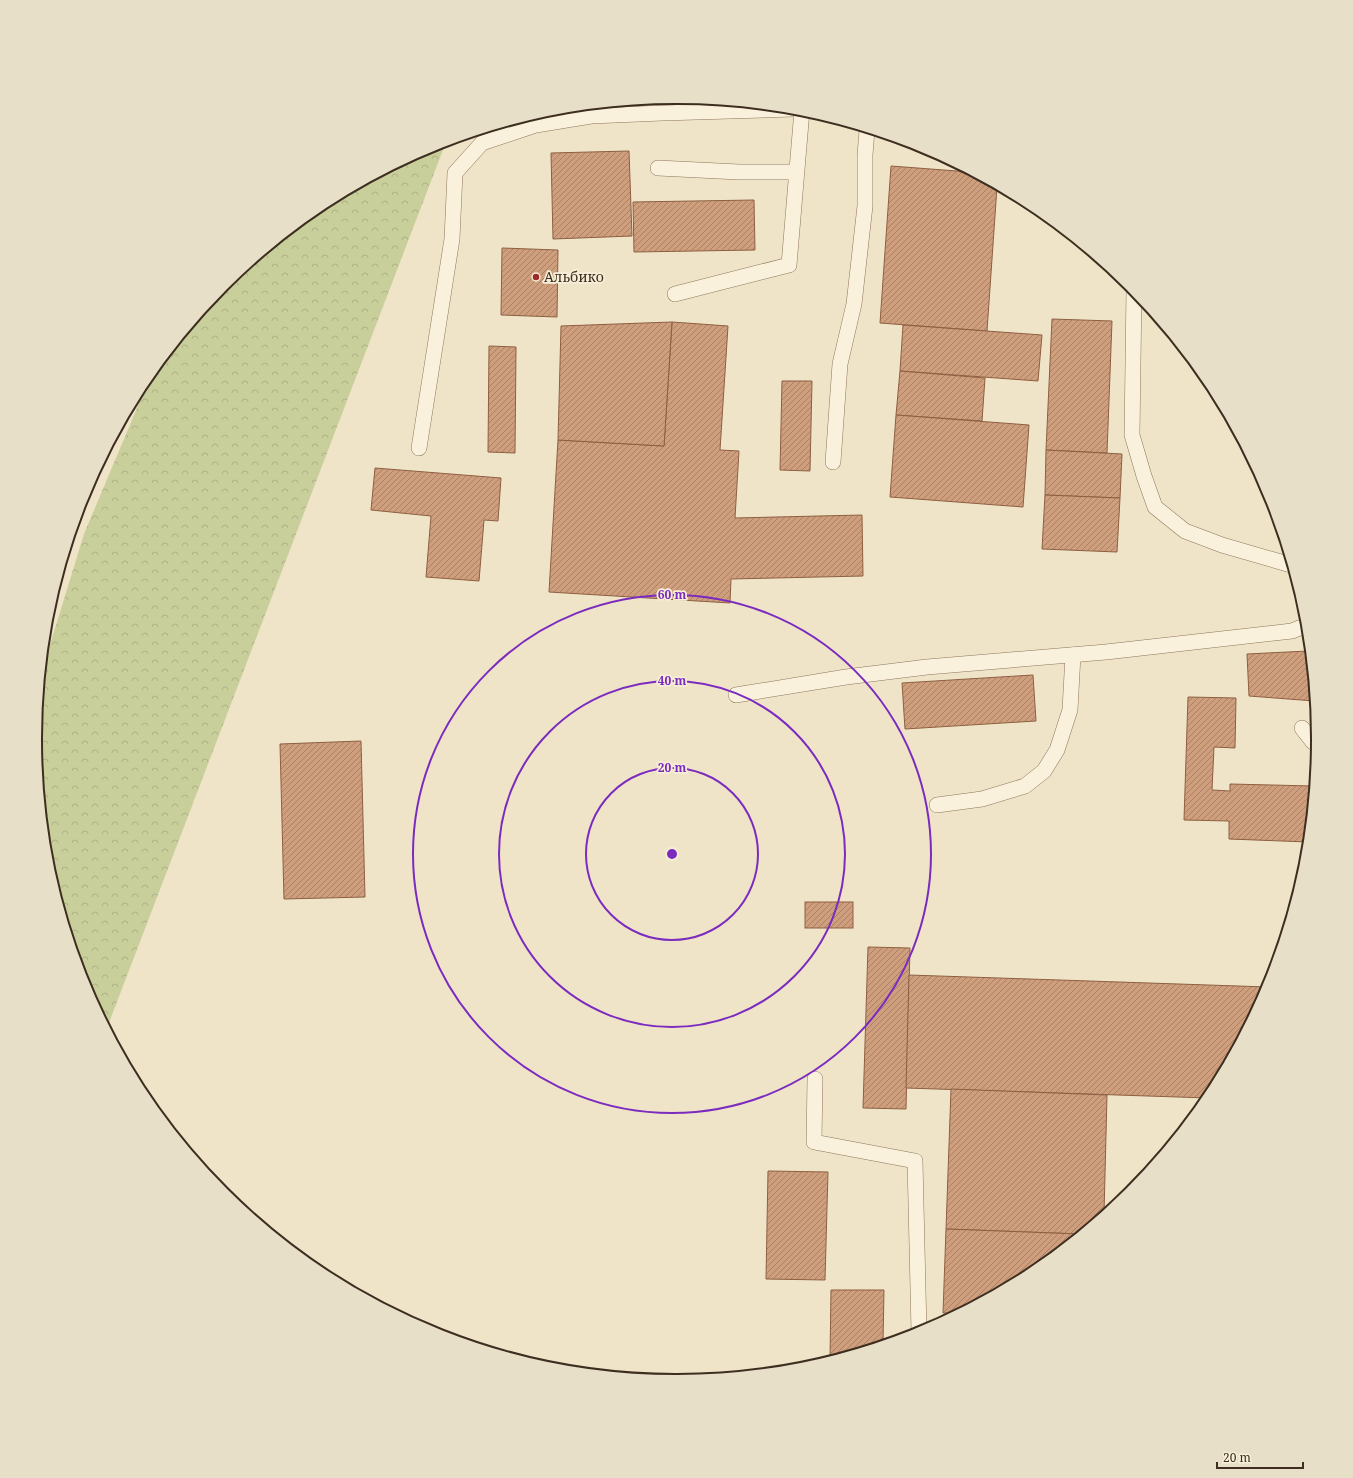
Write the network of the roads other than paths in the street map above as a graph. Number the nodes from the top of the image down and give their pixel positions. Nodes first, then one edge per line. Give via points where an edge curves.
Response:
1 (759, 110) edge
2 (801, 117) edge
3 (867, 134) edge
4 (658, 168) dead end
5 (796, 172) junction
6 (674, 294) dead end
7 (1134, 299) edge
8 (419, 448) dead end
9 (833, 462) dead end
10 (1286, 563) edge
11 (1301, 627) edge
12 (1073, 655) junction
13 (736, 694) dead end
14 (1302, 728) dead end
15 (1311, 739) edge
16 (937, 805) dead end
17 (815, 1079) dead end
18 (920, 1325) edge

1 - 8 lane via 591,116 536,125 482,143 455,173 452,239
2 - 5 lane
3 - 9 lane via 865,206 854,304 840,364
4 - 5 lane
5 - 6 lane via 789,265
7 - 10 lane via 1132,435 1156,507 1185,531
11 - 12 lane via 1292,631
12 - 13 lane via 927,667
12 - 16 lane via 1070,710 1057,750 1044,771 1025,786 982,799
14 - 15 lane
17 - 18 lane via 814,1142 915,1161

